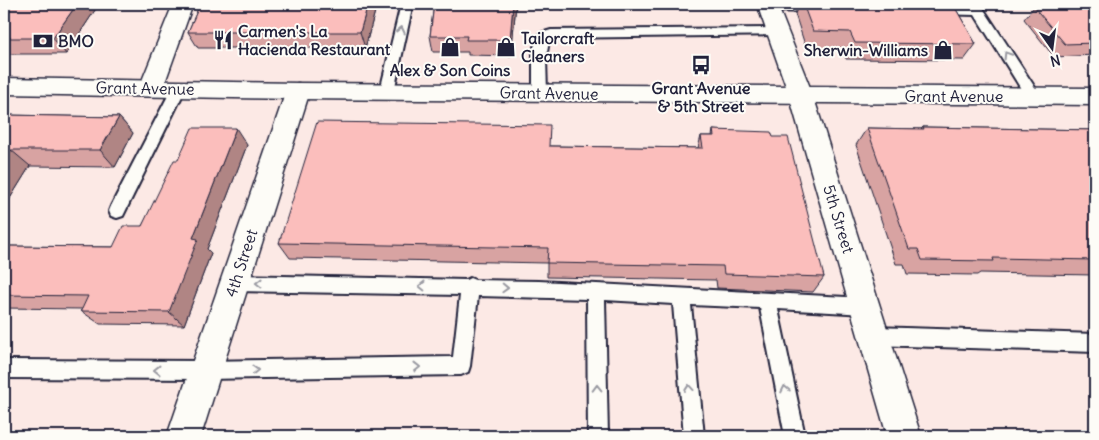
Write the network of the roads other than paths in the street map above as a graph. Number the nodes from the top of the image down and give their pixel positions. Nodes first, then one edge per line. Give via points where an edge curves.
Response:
1 (183, 4) edge
2 (407, 4) edge
3 (977, 7) edge
4 (835, 9) edge
5 (921, 10) edge
6 (771, 14) edge
7 (4, 86) edge
8 (151, 88) junction
9 (179, 88) junction
10 (298, 91) junction
11 (388, 91) junction
12 (540, 93) junction
13 (801, 95) junction
14 (1033, 96) junction
15 (1095, 97) edge
16 (117, 211) dead end
17 (234, 283) junction
18 (470, 286) junction
19 (596, 292) junction
20 (681, 296) junction
21 (767, 301) junction
22 (865, 306) junction
23 (874, 336) junction
24 (1095, 343) edge
25 (4, 369) edge
26 (206, 370) junction
27 (184, 436) edge
28 (598, 436) edge
29 (694, 436) edge
30 (795, 436) edge
31 (904, 436) edge

1 - 8 street
11 -> 2 lane
3 - 5 lane
14 -> 3 lane
4 - 6 lane
6 - 12 lane via 548,34 540,52
6 - 13 street, 5th Street
7 - 8 street, Grant Avenue
8 - 9 street, Grant Avenue
9 - 10 street, Grant Avenue
9 - 16 lane
10 - 11 street, Grant Avenue
10 - 17 street, 4th Street
11 - 12 street, Grant Avenue
12 - 13 street, Grant Avenue
13 - 14 street, Grant Avenue
13 - 22 street, 5th Street
14 - 15 street, Grant Avenue
18 -> 17 lane
17 - 26 street, 4th Street
18 -> 19 lane
26 -> 18 lane via 461,366
19 - 20 lane
28 -> 19 lane
20 - 21 lane
29 -> 20 lane
21 - 22 lane
30 -> 21 lane
22 - 23 street, 5th Street
23 - 24 lane
23 - 31 street, 5th Street
26 -> 25 lane
26 - 27 street, 4th Street

